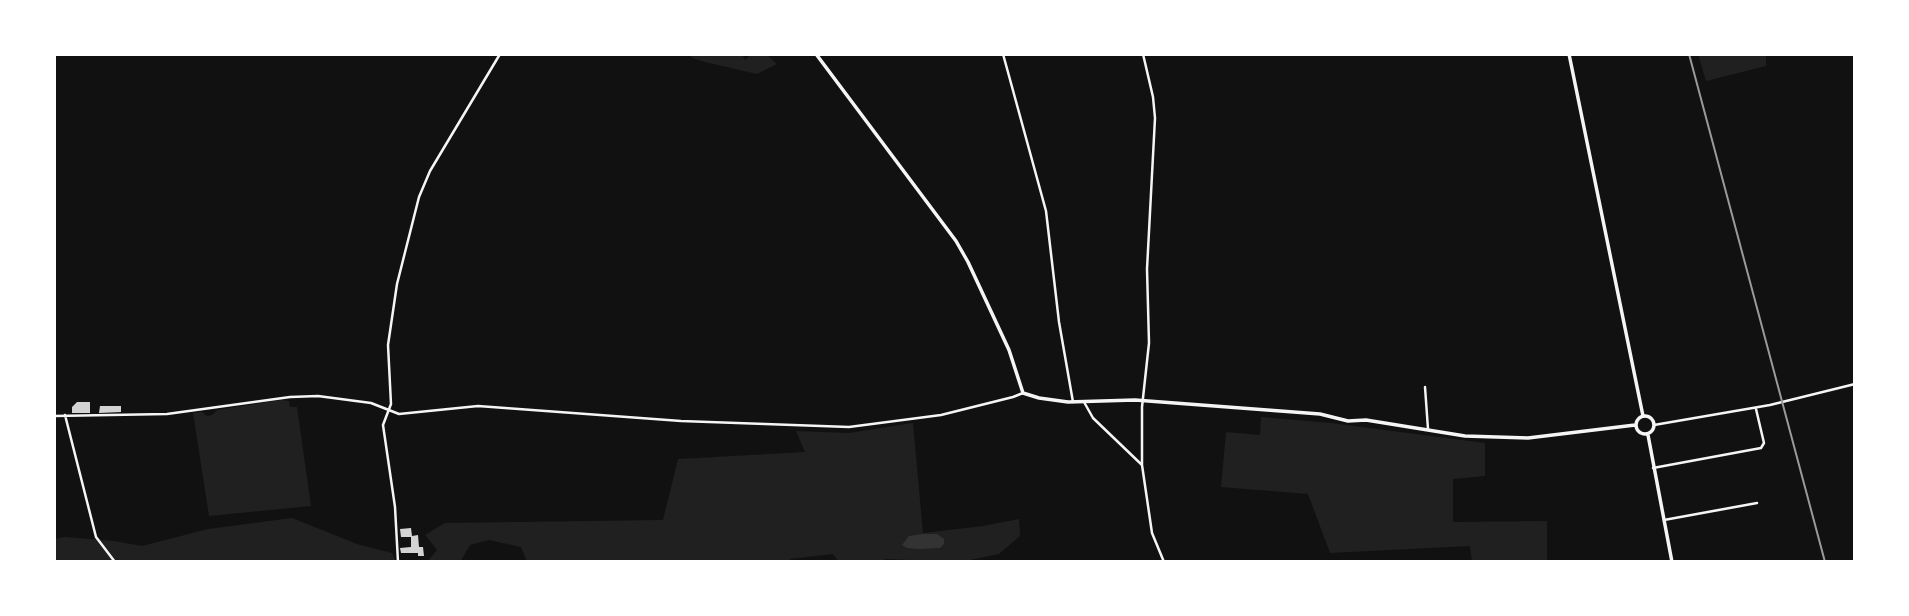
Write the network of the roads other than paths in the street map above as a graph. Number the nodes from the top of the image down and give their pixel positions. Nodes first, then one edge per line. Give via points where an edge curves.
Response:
1 (500, 54) edge
2 (816, 54) edge
3 (1003, 54) edge
4 (1143, 54) edge
5 (1569, 54) edge
6 (1855, 384) edge
7 (1425, 387) dead end
8 (1023, 393) junction
9 (1144, 401) junction
10 (1073, 402) junction
11 (1084, 402) junction
12 (1756, 408) junction
13 (388, 411) junction
14 (54, 415) edge
15 (65, 415) junction
16 (1643, 416) junction
17 (1635, 425) junction
18 (1654, 425) junction
19 (1428, 429) junction
20 (1647, 435) junction
21 (1142, 465) junction
22 (1653, 468) junction
23 (1757, 503) dead end
24 (1663, 520) junction
25 (115, 562) edge
26 (398, 562) edge
27 (1164, 562) edge
28 (1672, 562) edge

1 - 13 street via 436,159 419,197 392,314
2 - 8 street via 956,241 1009,350
3 - 10 street via 1046,211
4 - 9 street via 1155,118
5 - 16 street
6 - 12 street
7 - 19 street
8 - 10 street
8 - 13 street via 941,415 849,427 681,421 478,406 404,415
9 - 11 street
9 - 19 street via 1320,414
9 - 21 street
10 - 11 street
11 - 21 street via 1093,418
12 - 18 street
12 - 22 street via 1764,443 1761,448
13 - 15 street via 371,403 318,396 167,414
13 - 26 street via 383,425
14 - 15 street
15 - 25 street via 96,537
16 - 17 street
16 - 18 street
17 - 19 street via 1528,438 1465,436
17 - 20 street
18 - 20 street
20 - 22 street
21 - 27 street via 1152,533
22 - 24 street
23 - 24 street
24 - 28 street

